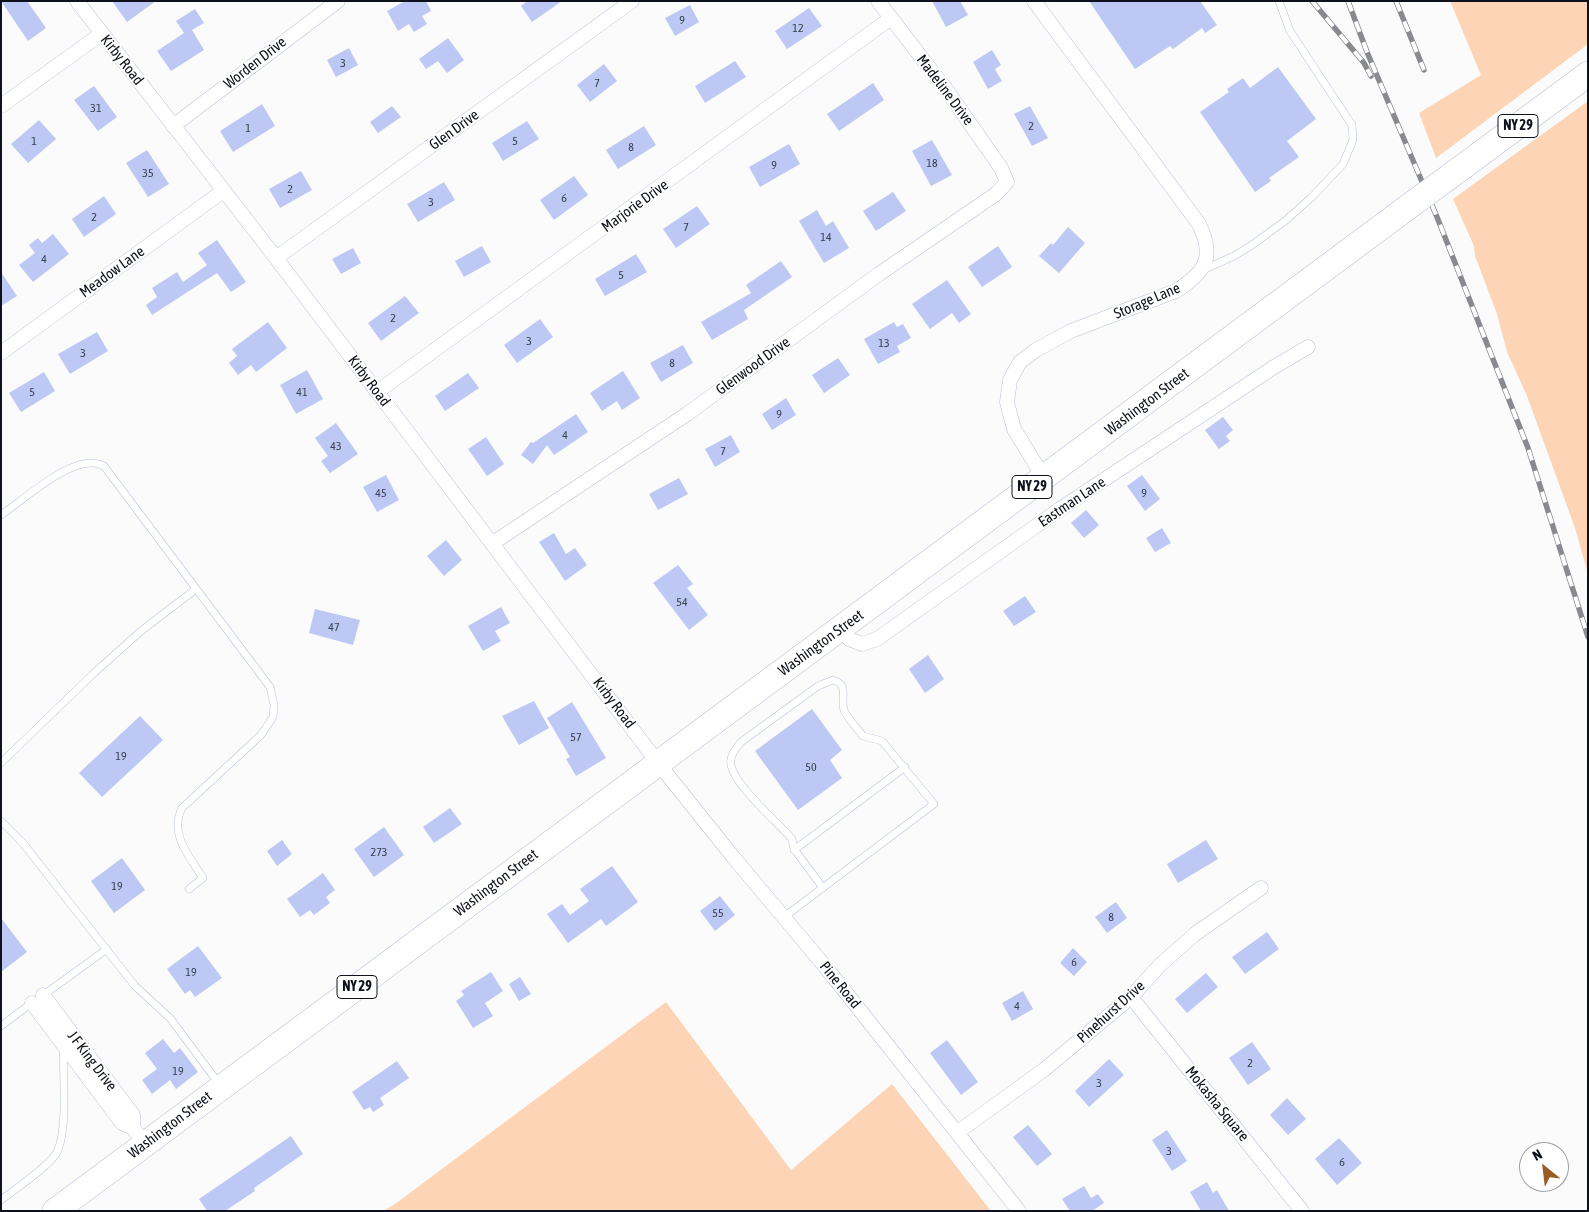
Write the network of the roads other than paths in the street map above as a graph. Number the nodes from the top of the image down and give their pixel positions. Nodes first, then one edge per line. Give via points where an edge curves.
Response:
1 (76, 1) edge
2 (338, 1) edge
3 (632, 1) edge
4 (878, 1) edge
5 (1034, 1) edge
6 (1278, 1) edge
7 (891, 18) junction
8 (101, 34) junction
9 (1588, 74) edge
10 (1, 106) edge
11 (173, 126) junction
12 (1007, 182) joint
13 (223, 190) junction
14 (276, 258) junction
15 (1200, 271) junction
16 (1308, 347) dead end
17 (1, 354) edge
18 (377, 392) junction
19 (1044, 478) junction
20 (1, 516) edge
21 (493, 544) junction
22 (196, 589) junction
23 (841, 628) junction
24 (1, 763) edge
25 (658, 763) junction
26 (905, 767) junction
27 (1, 821) edge
28 (794, 850) junction
29 (824, 888) junction
30 (1261, 888) dead end
31 (189, 889) dead end
32 (784, 917) junction
33 (107, 949) junction
34 (1131, 998) junction
35 (38, 999) junction
36 (1, 1026) edge
37 (62, 1044) junction
38 (222, 1087) junction
39 (958, 1132) junction
40 (139, 1136) junction
41 (1, 1200) edge
42 (55, 1211) edge
43 (1020, 1211) edge
44 (1302, 1211) edge

1 - 8 street, Kirby Road
2 - 11 street, Worden Drive
3 - 14 street, Glen Drive
4 - 7 street, Madeline Drive
5 - 15 street via 1199,224 1206,238 1208,255
6 - 15 lane via 1290,31 1352,125 1353,140 1343,164 1285,221 1234,256
7 - 12 street, Madeline Drive via 948,92 1001,168
7 - 18 street, Marjorie Drive
8 - 10 street
8 - 11 street, Kirby Road
9 - 19 highway, Washington Street / NY 29, bridge
11 - 13 street, Kirby Road
12 - 21 street, Glenwood Drive via 996,194 879,274 687,414
13 - 14 street, Kirby Road
13 - 17 street, Meadow Lane
14 - 18 street, Kirby Road
15 - 19 street, Storage Lane via 1176,291 1071,332 1020,362 1010,380 1007,402 1014,429
16 - 23 street, Eastman Lane via 1060,509 877,639 862,644 849,639
18 - 21 street, Kirby Road
19 - 23 highway, Washington Street / NY 29
20 - 22 lane via 69,468 93,463 104,466
21 - 25 street, Kirby Road
22 - 24 lane via 134,637
22 - 31 lane via 260,672 270,688 274,705 273,717 261,735 182,808 177,828 180,840 203,878
23 - 25 highway, Washington Street / NY 29
25 - 32 street, Pine Road
25 - 38 highway, Washington Street / NY 29
26 - 28 lane
26 - 28 lane via 882,740 863,736 844,711 841,684 833,680 818,686 741,742 730,760 738,783 792,839
26 - 29 lane via 934,804
27 - 33 lane via 22,842
28 - 29 lane
29 - 32 lane
30 - 34 street, Pinehurst Drive via 1194,934
32 - 39 street, Pine Road
33 - 35 lane
33 - 38 lane via 135,986 170,1018
34 - 39 street, Pinehurst Drive via 1045,1069
34 - 44 street, Mokasha Square
35 - 36 lane
35 - 37 street, J F King Drive
35 - 40 street, J F King Drive via 133,1115
37 - 40 street, J F King Drive via 122,1124
37 - 41 lane via 63,1133 57,1153
38 - 40 highway, Washington Street / NY 29
39 - 43 street, Pine Road
40 - 42 highway, Washington Street / NY 29

